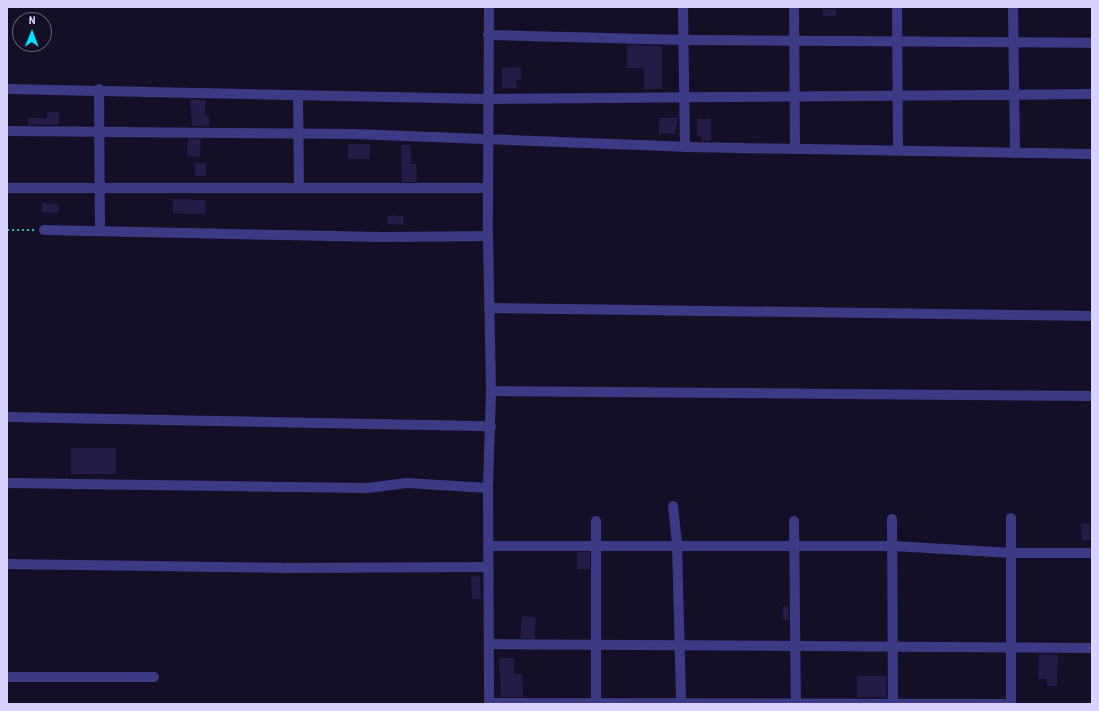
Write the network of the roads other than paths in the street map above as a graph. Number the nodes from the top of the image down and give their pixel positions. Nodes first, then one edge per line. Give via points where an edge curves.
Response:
1 (489, 7) edge
2 (683, 7) edge
3 (794, 7) edge
4 (897, 7) edge
5 (1013, 7) edge
6 (488, 36) junction
7 (683, 40) junction
8 (794, 41) junction
9 (898, 41) junction
10 (1014, 42) junction
11 (1092, 43) edge
12 (7, 89) edge
13 (99, 89) junction
14 (1092, 94) edge
15 (298, 95) junction
16 (684, 96) junction
17 (898, 96) junction
18 (1014, 96) junction
19 (488, 98) junction
20 (795, 98) junction
21 (7, 131) edge
22 (99, 132) junction
23 (298, 134) junction
24 (488, 137) junction
25 (685, 147) junction
26 (795, 149) junction
27 (898, 150) junction
28 (1015, 153) junction
29 (1092, 154) edge
30 (7, 188) edge
31 (99, 188) junction
32 (299, 188) junction
33 (488, 188) junction
34 (44, 230) road end
35 (100, 231) junction
36 (488, 236) junction
37 (490, 308) junction
38 (1092, 316) edge
39 (491, 391) junction
40 (1092, 396) edge
41 (7, 417) edge
42 (491, 426) junction
43 (7, 483) edge
44 (488, 488) junction
45 (673, 506) dead end
46 (1010, 518) dead end
47 (892, 519) dead end
48 (596, 521) dead end
49 (794, 521) dead end
50 (596, 545) junction
51 (677, 545) junction
52 (488, 546) junction
53 (794, 546) junction
54 (894, 546) junction
55 (1011, 553) junction
56 (1092, 553) edge
57 (7, 564) edge
58 (488, 567) junction
59 (598, 643) junction
60 (489, 644) junction
61 (680, 644) junction
62 (797, 645) junction
63 (894, 646) junction
64 (1010, 647) junction
65 (1092, 648) edge
66 (7, 677) edge
67 (154, 677) dead end
68 (596, 702) junction
69 (489, 703) edge
70 (681, 703) edge
71 (796, 704) edge
72 (893, 704) edge
73 (1003, 704) edge
74 (1010, 704) edge

1 - 6 street
2 - 7 street
3 - 8 street
4 - 9 street
5 - 10 street
6 - 7 street
6 - 19 street
7 - 8 street
7 - 16 street
8 - 9 street
8 - 20 street
9 - 10 street
9 - 17 street
10 - 11 street
10 - 18 street
12 - 13 street
13 - 15 street
13 - 22 street
14 - 18 street
15 - 19 street
15 - 23 street
16 - 19 street
16 - 20 street
16 - 25 street
17 - 18 street
17 - 20 street
17 - 27 street
18 - 28 street
19 - 24 street
20 - 26 street
21 - 22 street
22 - 23 street
22 - 31 street
23 - 24 street
23 - 32 street
24 - 25 street
24 - 33 street
25 - 26 street
26 - 27 street
27 - 28 street
28 - 29 street
30 - 31 street
31 - 32 street
31 - 35 street
32 - 33 street
33 - 36 street
34 - 35 street
35 - 36 street via 376,237
36 - 37 street
37 - 38 street
37 - 39 street
39 - 40 street
39 - 42 street
41 - 42 street
42 - 44 street
43 - 44 street via 367,488 407,483
44 - 52 street
45 - 51 street
46 - 55 street
47 - 54 street
48 - 50 street
49 - 53 street
50 - 51 street
50 - 52 street
50 - 59 street
51 - 53 street
51 - 61 street
52 - 58 street
53 - 54 street
53 - 62 street
54 - 55 street
54 - 63 street
55 - 56 street
55 - 64 street
57 - 58 street via 281,568
58 - 60 street
59 - 60 street
59 - 61 street
59 - 68 street
60 - 69 street
61 - 62 street
61 - 70 street
62 - 63 street
62 - 71 street
63 - 64 street
63 - 72 street
64 - 65 street
64 - 74 street
66 - 67 street
68 - 69 street
68 - 70 street
70 - 71 street
71 - 72 street
72 - 73 street

